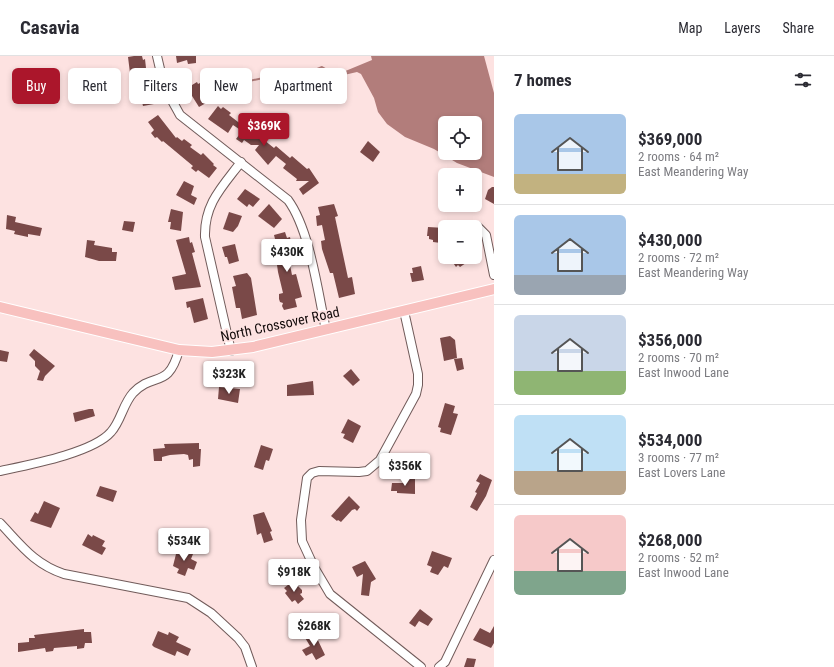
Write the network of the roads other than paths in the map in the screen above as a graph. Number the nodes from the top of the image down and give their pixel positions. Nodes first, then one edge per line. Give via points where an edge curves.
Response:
1 (157, 56) edge
2 (241, 162) junction
3 (482, 231) edge
4 (494, 275) edge
5 (494, 289) edge
6 (0, 307) edge
7 (404, 311) junction
8 (326, 330) junction
9 (180, 350) junction
10 (231, 351) junction
11 (0, 471) edge
12 (0, 523) edge
13 (494, 560) edge
14 (252, 667) edge
15 (421, 667) edge
16 (439, 667) edge

1 - 2 street via 164,86 180,115
2 - 8 street via 288,200 295,210 304,232
2 - 10 street via 214,198 205,227 205,238
3 - 4 street via 486,235
5 - 7 main road, North Crossover Road
6 - 9 main road, North Crossover Road
7 - 8 main road, North Crossover Road
7 - 15 street via 418,374 416,394 374,467 359,472 319,471 307,478 301,520 302,541 330,594
8 - 10 main road, North Crossover Road
9 - 10 main road, North Crossover Road
9 - 11 street via 168,375 133,393 120,419 103,440 92,446 33,464
12 - 14 street via 47,568 64,574 176,595 198,604 225,625 242,643
13 - 16 street via 445,662

